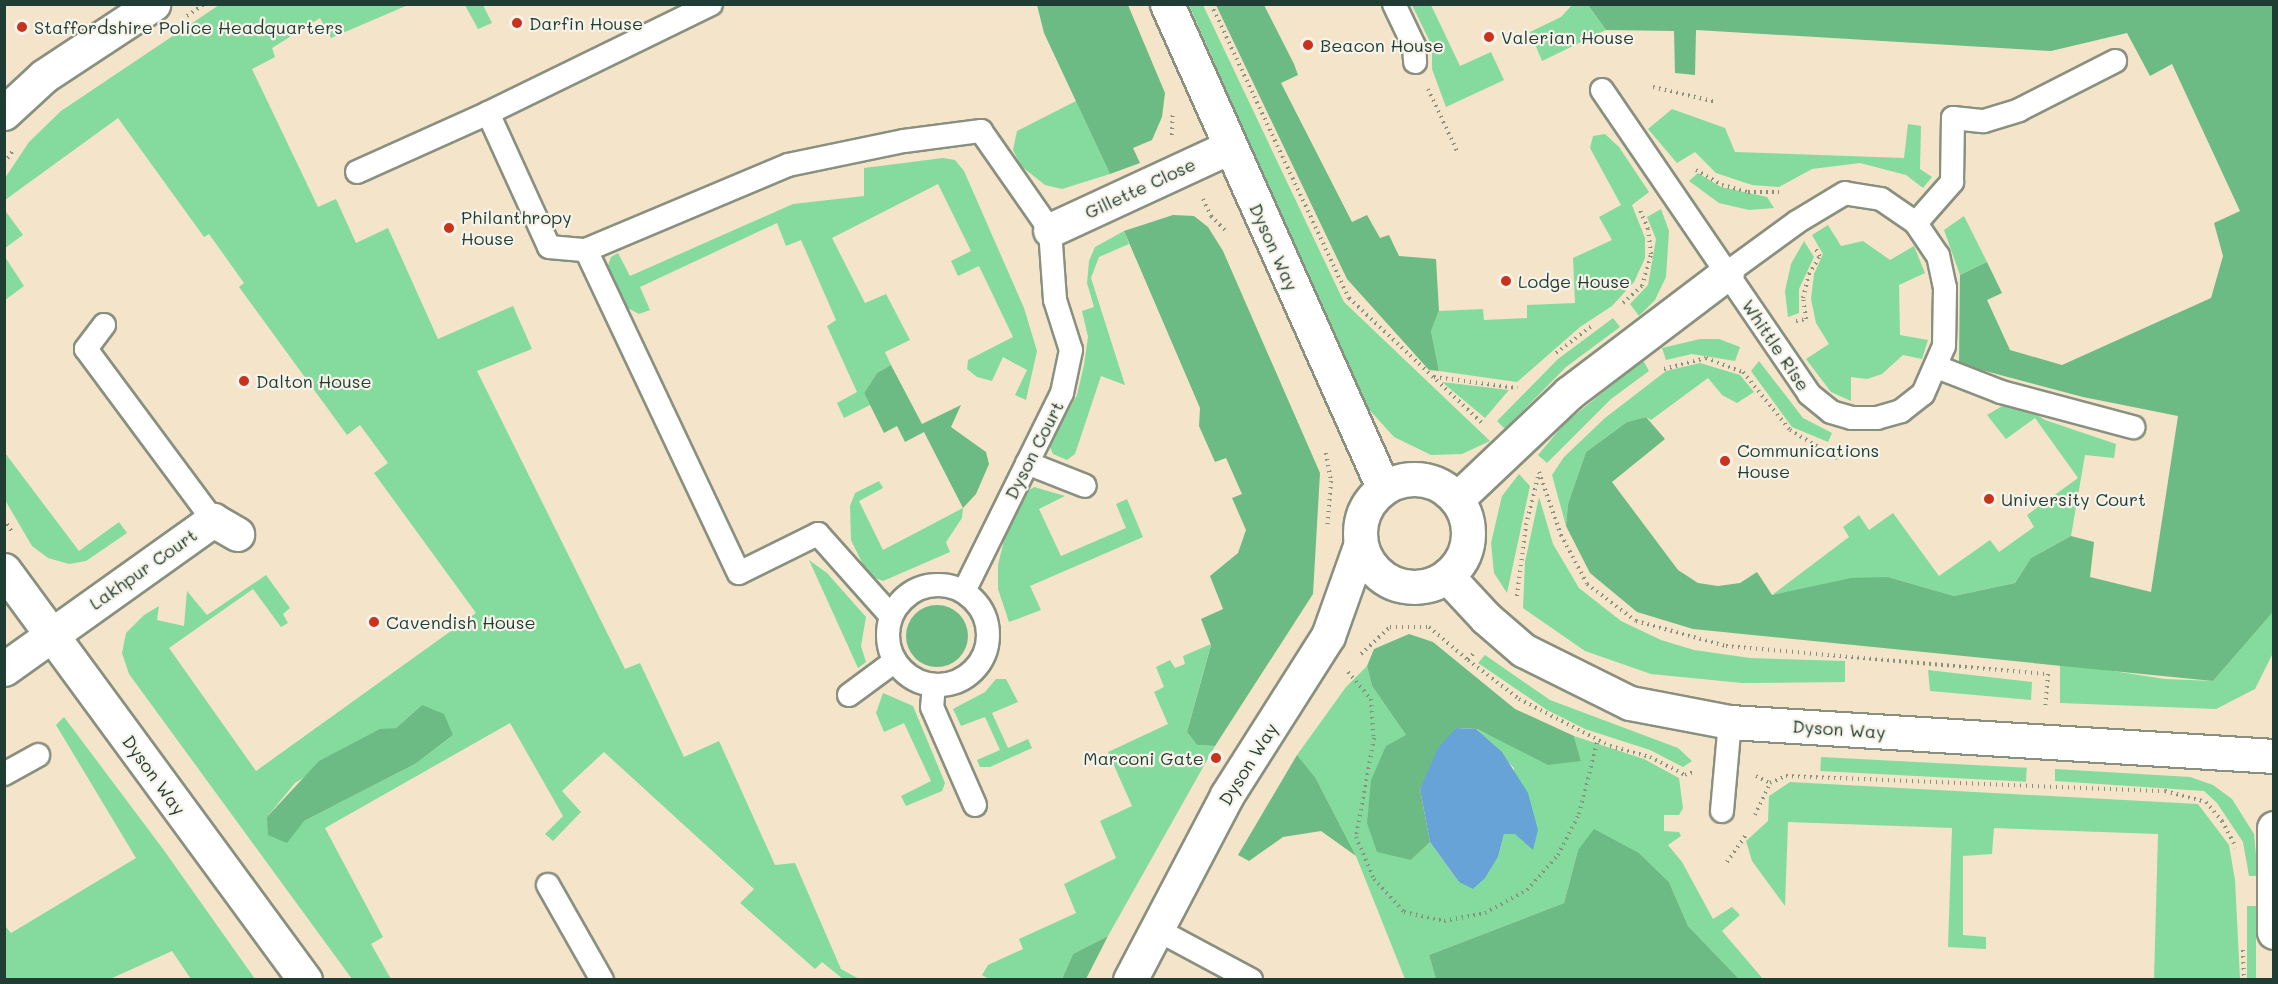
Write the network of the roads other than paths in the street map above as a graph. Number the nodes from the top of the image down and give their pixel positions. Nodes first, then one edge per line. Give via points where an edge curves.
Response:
1 (153, 4) edge
2 (711, 4) edge
3 (1167, 4) edge
4 (1394, 4) edge
5 (2115, 61) dead end
6 (1415, 62) road end
7 (1602, 90) dead end
8 (4, 113) edge
9 (488, 113) junction
10 (1230, 147) junction
11 (357, 172) dead end
12 (1916, 223) junction
13 (1050, 230) junction
14 (586, 250) junction
15 (1727, 273) junction
16 (104, 325) dead end
17 (1937, 367) junction
18 (2133, 427) dead end
19 (1027, 463) junction
20 (1085, 486) dead end
21 (1383, 487) junction
22 (1457, 499) junction
23 (225, 527) joint
24 (1360, 546) junction
25 (4, 570) edge
26 (1447, 576) junction
27 (964, 591) junction
28 (891, 616) junction
29 (51, 635) junction
30 (895, 661) junction
31 (4, 669) edge
32 (934, 686) junction
33 (849, 695) dead end
34 (1730, 722) junction
35 (38, 755) dead end
36 (2274, 756) edge
37 (4, 774) edge
38 (975, 805) dead end
39 (1722, 811) dead end
40 (2274, 828) edge
41 (548, 885) dead end
42 (1156, 929) junction
43 (2274, 932) edge
44 (305, 980) edge
45 (602, 980) edge
46 (1130, 980) edge
47 (1251, 980) edge

1 - 8 main road via 44,76
2 - 9 lane
3 - 10 main road, Dyson Way
4 - 6 lane via 1414,46
5 - 12 lane via 2019,110 1984,121 1953,118 1952,182
7 - 15 lane, Whittle Rise
9 - 11 lane
9 - 14 lane via 549,246
10 - 13 main road, Gillette Close
10 - 21 main road, Dyson Way
12 - 15 lane, Whittle Rise via 1881,199 1845,193
12 - 17 lane, Whittle Rise via 1938,256 1945,288 1944,346
13 - 14 lane via 981,131 904,141 788,165
13 - 19 lane, Dyson Court via 1056,300 1071,350 1062,393
14 - 28 lane via 739,573 818,534
15 - 17 lane, Whittle Rise via 1809,394 1831,412 1852,418 1877,418 1901,411 1923,394
15 - 22 main road, Whittle Rise via 1569,393
16 - 23 lane via 86,349
17 - 18 lane via 2001,392
19 - 20 lane
19 - 27 lane, Dyson Court
21 - 22 main road via 1398,480 1430,480
21 - 24 main road via 1362,513
22 - 26 main road via 1465,514 1467,548
23 - 29 main road, Lakhpur Court
24 - 26 main road via 1366,559 1390,582 1419,588
24 - 42 main road, Dyson Way via 1328,636 1227,795
25 - 29 main road, Dyson Way
26 - 34 main road, Dyson Way via 1523,650 1574,678 1630,703
27 - 28 lane via 948,585 914,591
27 - 32 lane via 982,612 998,641 970,673 950,684
28 - 30 lane via 889,647
29 - 31 main road, Lakhpur Court
29 - 44 main road, Dyson Way
30 - 32 lane via 905,673
30 - 33 lane
32 - 38 lane via 932,707
34 - 36 main road, Dyson Way
34 - 39 lane
35 - 37 lane
40 - 43 main road
41 - 45 lane
42 - 46 main road, Dyson Way
42 - 47 lane

